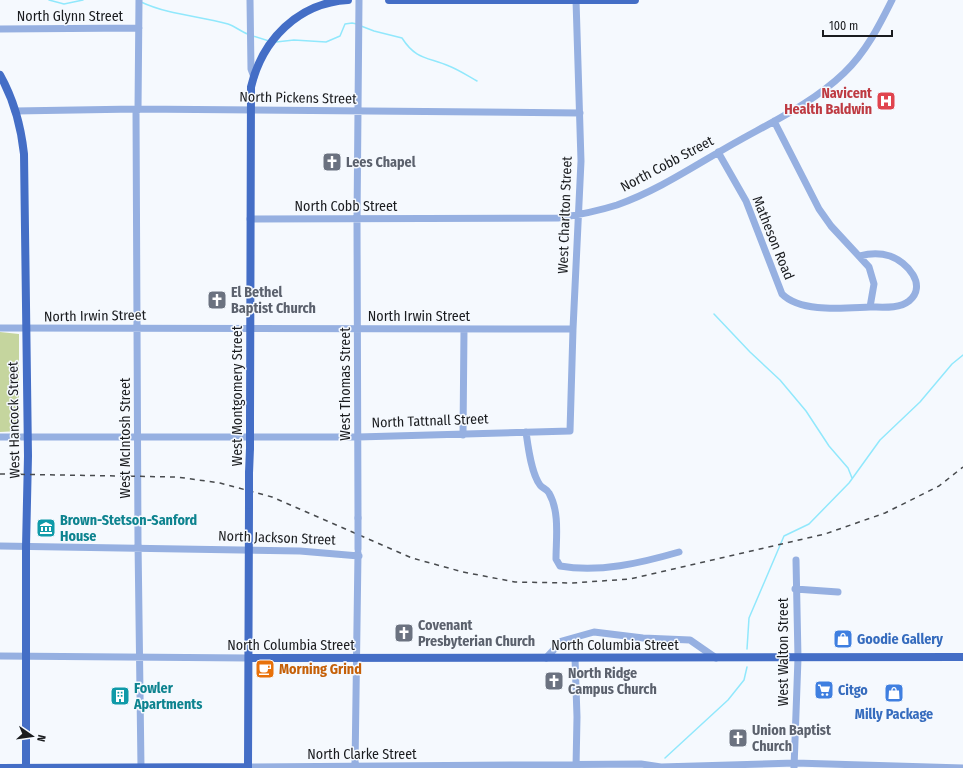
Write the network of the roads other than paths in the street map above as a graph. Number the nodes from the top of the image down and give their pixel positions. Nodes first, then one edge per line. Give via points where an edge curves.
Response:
1 (139, 0) edge
2 (250, 0) edge
3 (348, 0) edge
4 (359, 0) edge
5 (389, 0) edge
6 (635, 0) edge
7 (892, 0) edge
8 (576, 1) edge
9 (139, 28) junction
10 (0, 29) edge
11 (0, 75) edge
12 (254, 77) junction
13 (137, 109) junction
14 (250, 110) junction
15 (16, 111) junction
16 (358, 112) junction
17 (580, 113) junction
18 (774, 121) junction
19 (718, 152) junction
20 (579, 215) junction
21 (250, 219) junction
22 (357, 220) junction
23 (860, 256) junction
24 (870, 307) junction
25 (0, 328) edge
26 (137, 328) junction
27 (250, 328) junction
28 (358, 328) junction
29 (25, 329) junction
30 (464, 329) junction
31 (573, 329) junction
32 (570, 431) joint
33 (526, 432) junction
34 (463, 435) junction
35 (138, 436) junction
36 (0, 437) edge
37 (27, 437) junction
38 (358, 437) junction
39 (0, 546) edge
40 (26, 547) junction
41 (138, 549) junction
42 (248, 550) junction
43 (358, 552) junction
44 (679, 552) dead end
45 (796, 560) dead end
46 (795, 590) junction
47 (838, 592) dead end
48 (0, 656) edge
49 (26, 657) junction
50 (963, 657) edge
51 (139, 658) junction
52 (248, 658) junction
53 (357, 658) junction
54 (546, 658) junction
55 (575, 658) junction
56 (716, 658) junction
57 (798, 658) junction
58 (794, 766) edge
59 (812, 766) edge
60 (141, 767) junction
61 (355, 767) edge
62 (576, 767) edge
63 (698, 767) edge
64 (0, 768) edge
65 (26, 768) edge
66 (248, 768) edge
67 (906, 768) edge
68 (963, 768) edge

1 - 9 street, West McIntosh Street
2 - 12 street, West Montgomery Street via 251,69
3 - 12 main road via 316,8 285,26 267,47
4 - 16 street, West Thomas Street
5 - 8 main road
6 - 8 main road
7 - 18 street, North Cobb Street via 873,38 844,73 822,92
8 - 17 street, West Charlton Street
9 - 10 street, North Glynn Street
9 - 13 street, West McIntosh Street
11 - 15 main road, West Hancock Street
12 - 14 main road, West Montgomery Street
13 - 14 street, North Pickens Street
13 - 15 street, North Pickens Street
13 - 26 street, West McIntosh Street
14 - 16 street, North Pickens Street
14 - 21 main road, West Montgomery Street
15 - 29 main road, West Hancock Street via 24,154
16 - 17 street, North Pickens Street
16 - 22 street, West Thomas Street
17 - 20 street, West Charlton Street
18 - 19 street, North Cobb Street
18 - 23 street via 819,209 831,226
19 - 20 street, North Cobb Street via 647,192 618,204
19 - 24 street, Matheson Road via 746,201 782,294 788,301 806,306
20 - 22 street, North Cobb Street via 558,218
20 - 31 street, West Charlton Street
21 - 22 street, North Cobb Street
21 - 27 main road, West Montgomery Street
22 - 28 street, West Thomas Street
23 - 24 street via 872,273 874,284
23 - 24 street via 880,254 899,260 913,273 916,282 914,295 909,301 899,305
25 - 29 street, North Irwin Street
26 - 27 street, North Irwin Street
26 - 29 street, North Irwin Street
26 - 35 street, West McIntosh Street
27 - 28 street, North Irwin Street
27 - 42 main road, West Montgomery Street, bridge
28 - 30 street, North Irwin Street
28 - 38 street, West Thomas Street
29 - 37 main road, West Hancock Street
30 - 31 street, North Irwin Street
30 - 34 street
31 - 32 street, West Charlton Street
32 - 33 street, North Tattnall Street
33 - 34 street, North Tattnall Street
33 - 44 street via 529,452 540,485 549,492 555,511 556,559 560,566 610,567 639,563
34 - 38 street, North Tattnall Street
35 - 37 street, North Tattnall Street
35 - 38 street, North Tattnall Street
35 - 41 street, West McIntosh Street
36 - 37 street, North Tattnall Street
37 - 40 main road, West Hancock Street
38 - 43 street, West Thomas Street, bridge
39 - 40 street, North Jackson Street
40 - 41 street, North Jackson Street
40 - 49 main road, West Hancock Street
41 - 42 street, North Jackson Street
41 - 51 street, West McIntosh Street
42 - 43 street, North Jackson Street
42 - 52 main road, West Montgomery Street
43 - 53 street, West Thomas Street
45 - 46 street, West Walton Street
46 - 47 street
46 - 57 street, West Walton Street
48 - 49 street, North Columbia Street
49 - 51 street, North Columbia Street
49 - 65 main road, West Hancock Street
50 - 57 main road, North Columbia Street
51 - 52 street, North Columbia Street
51 - 60 street, West McIntosh Street
52 - 53 main road, North Columbia Street
52 - 66 main road, West Montgomery Street
53 - 54 main road, North Columbia Street
53 - 61 street, West Thomas Street
54 - 55 main road, North Columbia Street
54 - 56 street via 562,641 594,632 673,641 690,640
55 - 56 main road, North Columbia Street
55 - 62 street
56 - 57 main road, North Columbia Street
57 - 58 street, West Walton Street
58 - 59 street
58 - 63 street, North Clarke Street
59 - 67 street
60 - 65 main road, North Clarke Street
60 - 66 main road, North Clarke Street
61 - 62 street, North Clarke Street
61 - 66 street, North Clarke Street
62 - 63 street, North Clarke Street
64 - 65 main road, North Clarke Street
67 - 68 street

